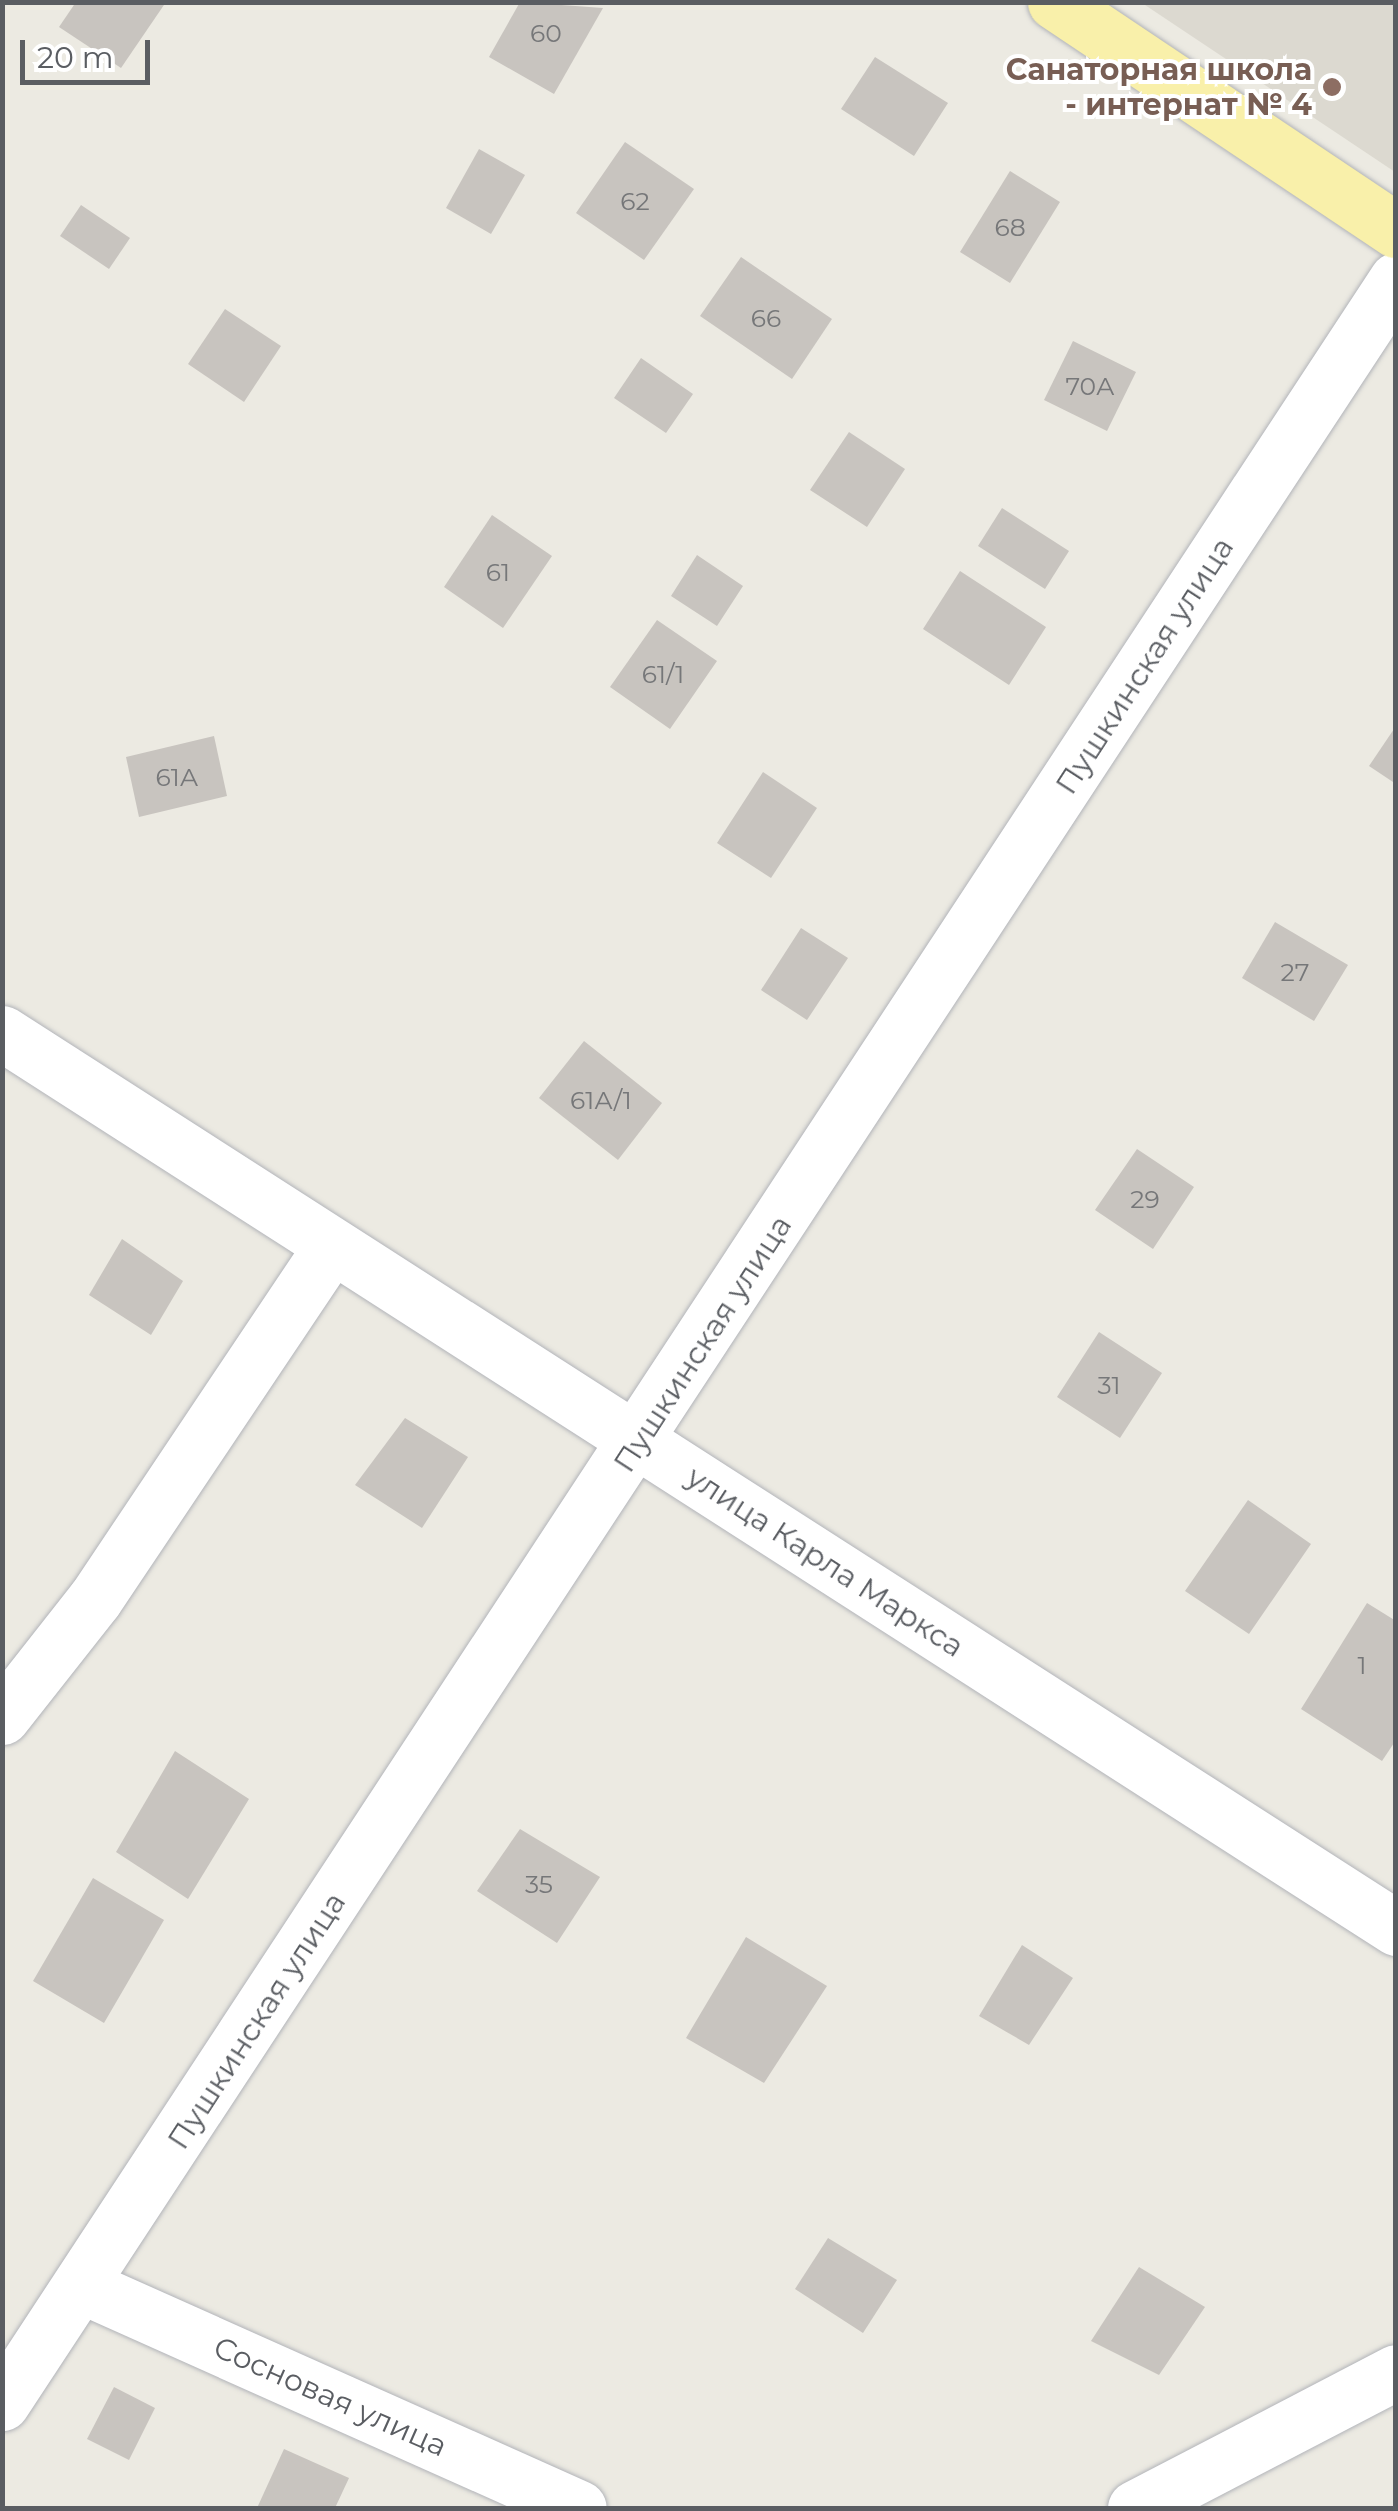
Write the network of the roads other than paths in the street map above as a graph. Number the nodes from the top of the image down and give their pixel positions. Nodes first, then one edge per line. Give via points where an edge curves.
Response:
1 (1055, 2) edge
2 (1396, 230) edge
3 (1396, 280) edge
4 (2, 1033) edge
5 (330, 1246) junction
6 (639, 1442) junction
7 (2, 1717) edge
8 (1396, 1928) edge
9 (82, 2286) junction
10 (1396, 2372) edge
11 (2, 2404) edge
12 (578, 2508) edge
13 (1136, 2508) edge

1 - 2 main road
3 - 6 street, Пушкинская улица
4 - 5 street, улица Карла Маркса
5 - 6 street, улица Карла Маркса
5 - 7 street via 95,1599
6 - 8 street, улица Карла Маркса
6 - 9 street, Пушкинская улица
9 - 11 street, Пушкинская улица
9 - 12 street, Сосновая улица
10 - 13 street

